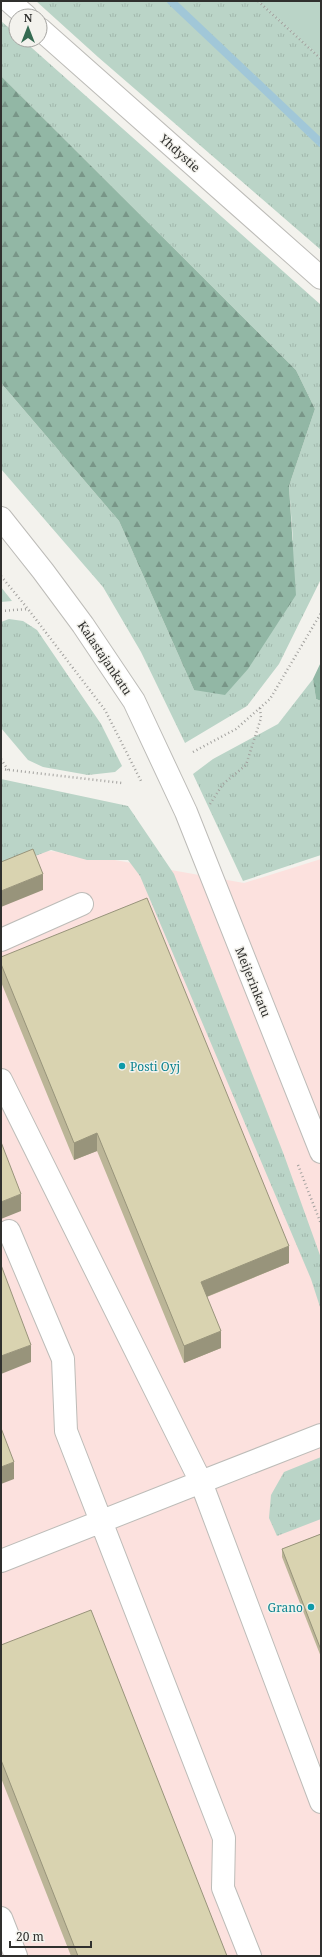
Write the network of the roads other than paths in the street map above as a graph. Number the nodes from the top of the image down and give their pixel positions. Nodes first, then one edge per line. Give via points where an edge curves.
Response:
1 (9, 1) edge
2 (17, 8) edge
3 (48, 36) edge
4 (321, 278) edge
5 (1, 518) edge
6 (190, 822) joint
7 (82, 904) dead end
8 (1, 940) edge
9 (1, 1080) edge
10 (321, 1152) edge
11 (9, 1231) dead end
12 (321, 1435) edge
13 (200, 1482) junction
14 (101, 1521) junction
15 (1, 1561) edge
16 (321, 1802) edge
17 (1, 1918) edge
18 (16, 1956) edge
19 (250, 1956) edge

1 - 2 street
3 - 4 street, Yhdystie
5 - 6 street, Kalastajankatu via 74,613 134,701
6 - 10 street, Meijerinkatu
7 - 8 street
9 - 13 street
11 - 14 street via 63,1359 66,1431
12 - 13 street
13 - 14 street
13 - 16 street
14 - 15 street
14 - 19 street via 224,1838 223,1888
17 - 18 street

